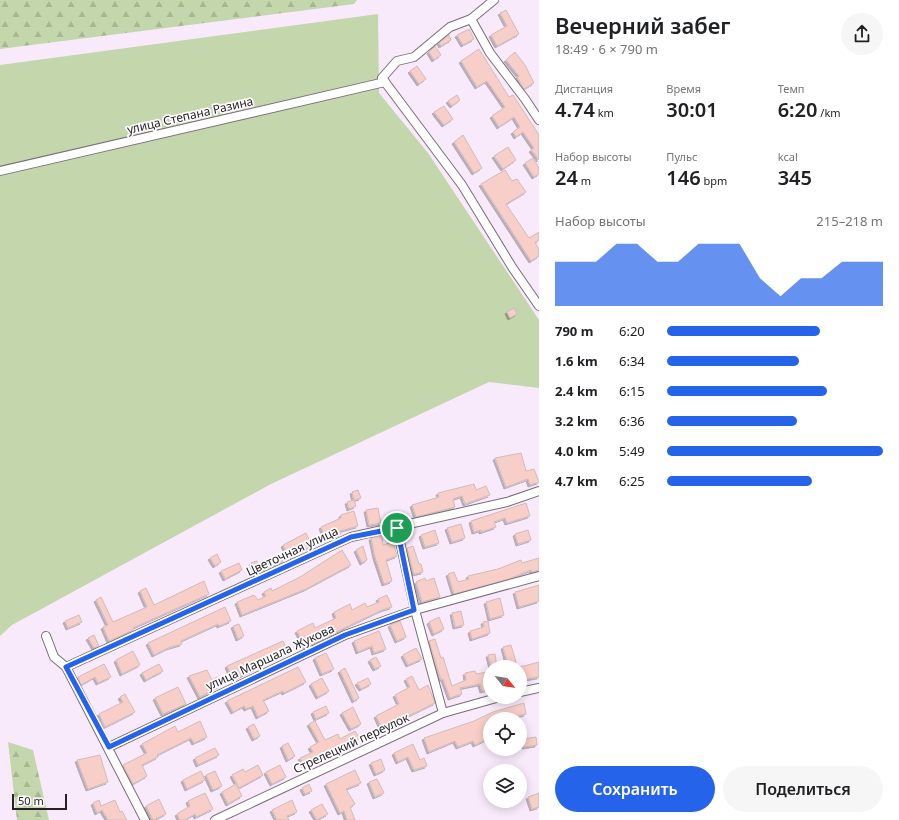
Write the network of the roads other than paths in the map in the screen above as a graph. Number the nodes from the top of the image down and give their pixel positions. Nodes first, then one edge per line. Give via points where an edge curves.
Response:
1 (494, 0) edge
2 (471, 19) junction
3 (384, 80) junction
4 (539, 120) edge
5 (0, 171) edge
6 (539, 306) edge
7 (539, 491) edge
8 (397, 528) junction
9 (539, 576) edge
10 (414, 610) junction
11 (46, 636) dead end
12 (66, 667) junction
13 (539, 688) edge
14 (527, 691) edge
15 (483, 702) edge
16 (443, 713) junction
17 (109, 747) junction
18 (145, 820) edge
19 (216, 820) edge

1 - 2 street
2 - 3 street via 450,27 414,57 396,61
2 - 4 street via 490,53
3 - 5 street, улица Степана Разина
3 - 6 street via 462,185
7 - 8 street, Цветочная улица via 507,502
8 - 10 street
8 - 12 street, Цветочная улица via 351,537
9 - 10 street, улица Маршала Жукова
10 - 16 street
10 - 17 street, улица Маршала Жукова via 345,635
11 - 12 street via 54,657
12 - 17 street
13 - 14 street
15 - 16 street, Стрелецкий переулок
16 - 19 street, Стрелецкий переулок
17 - 18 street

